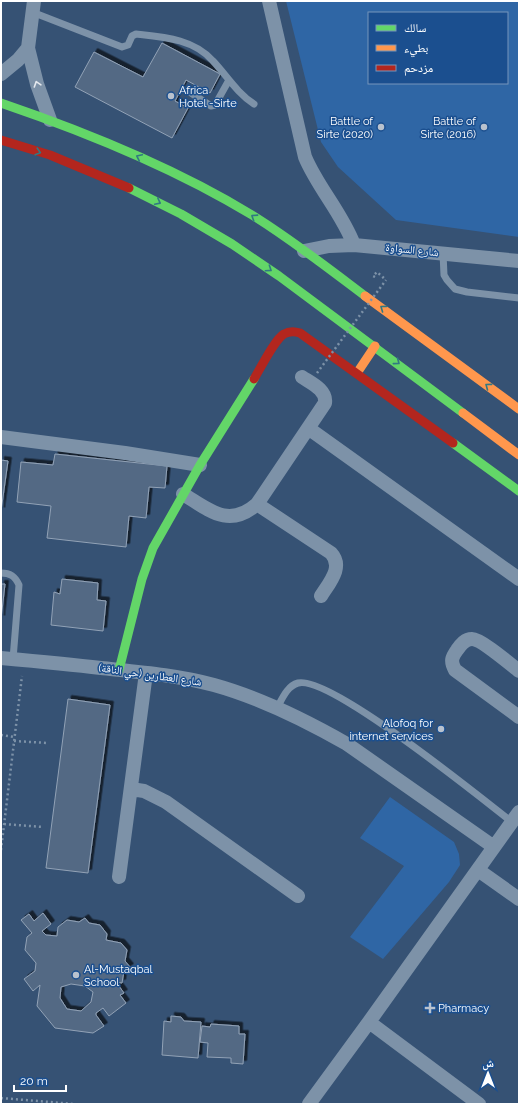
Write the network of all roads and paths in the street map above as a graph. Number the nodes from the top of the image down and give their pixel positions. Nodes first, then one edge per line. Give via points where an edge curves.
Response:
1 (269, 1) edge
2 (33, 7) edge
3 (28, 48) junction
4 (1, 74) edge
5 (228, 80) junction
6 (191, 93) dead end
7 (1, 103) edge
8 (254, 104) dead end
9 (50, 120) junction
10 (1, 140) edge
11 (354, 244) junction
12 (304, 251) junction
13 (443, 253) junction
14 (519, 261) edge
15 (388, 287) dead end
16 (519, 298) edge
17 (375, 346) junction
18 (317, 373) dead end
19 (357, 373) junction
20 (302, 377) dead end
21 (519, 409) edge
22 (308, 428) junction
23 (1, 437) edge
24 (519, 455) edge
25 (200, 465) junction
26 (519, 491) edge
27 (183, 494) junction
28 (257, 504) junction
29 (1, 572) edge
30 (519, 578) edge
31 (321, 596) dead end
32 (13, 659) edge
33 (119, 670) junction
34 (519, 671) edge
35 (146, 672) junction
36 (277, 708) junction
37 (519, 717) edge
38 (1, 735) edge
39 (14, 739) junction
40 (48, 743) dead end
41 (131, 789) junction
42 (1, 810) edge
43 (6, 811) junction
44 (515, 817) edge
45 (4, 824) junction
46 (44, 827) dead end
47 (494, 847) junction
48 (1, 850) edge
49 (478, 870) junction
50 (119, 877) dead end
51 (298, 896) dead end
52 (519, 899) edge
53 (369, 1022) junction
54 (1, 1098) edge
55 (74, 1104) edge
56 (309, 1104) edge
57 (479, 1104) edge

1 - 11 street via 305,157 311,172
2 - 3 street
2 - 5 lane via 122,47 128,45 132,36 136,34 178,40 192,45 204,52
3 - 4 street
9 -> 3 street
5 - 6 lane via 215,105 211,106
5 - 8 lane
7 - 9 main road
12 -> 9 main road via 252,215 193,183 138,156
10 -> 17 main road via 50,155 92,172 181,214 232,244
11 - 12 street, شارع السواوة
11 - 13 street, شارع السواوة
21 -> 12 main road
13 - 14 street, شارع السواوة
13 - 16 lane via 444,275 455,288 467,292
15 - 18 path, bridge via 373,276 376,272 386,280
17 - 19 main road
17 -> 24 main road
19 - 25 main road via 303,334 292,331 282,334
19 - 26 main road
20 - 22 street via 322,392 325,400
22 - 28 street
22 - 30 street
23 - 25 street
25 - 27 main road
27 - 28 street via 222,516 242,514
27 - 33 main road via 146,563
28 - 31 street via 334,556 336,571
29 - 32 lane via 10,574 19,585
32 - 33 street, شارع العطارين (حي الناقة)
32 - 39 path
33 - 35 street, شارع العطارين (حي الناقة)
34 - 37 street via 476,640 466,640 452,656 455,670
35 - 36 street, شارع العطارين (حي الناقة) via 186,678
35 - 41 street
36 - 44 lane via 288,690 297,683 304,682 328,692 420,750
36 - 47 street, شارع العطارين (حي الناقة) via 347,744
38 - 39 path
39 - 40 path
39 - 43 path
41 - 50 street
41 - 51 street via 155,795 166,802
42 - 43 path
43 - 45 path
44 - 47 street
45 - 46 path
45 - 48 path
47 - 49 street
49 - 52 street
49 - 53 street
53 - 56 street
53 - 57 street
54 - 55 path

